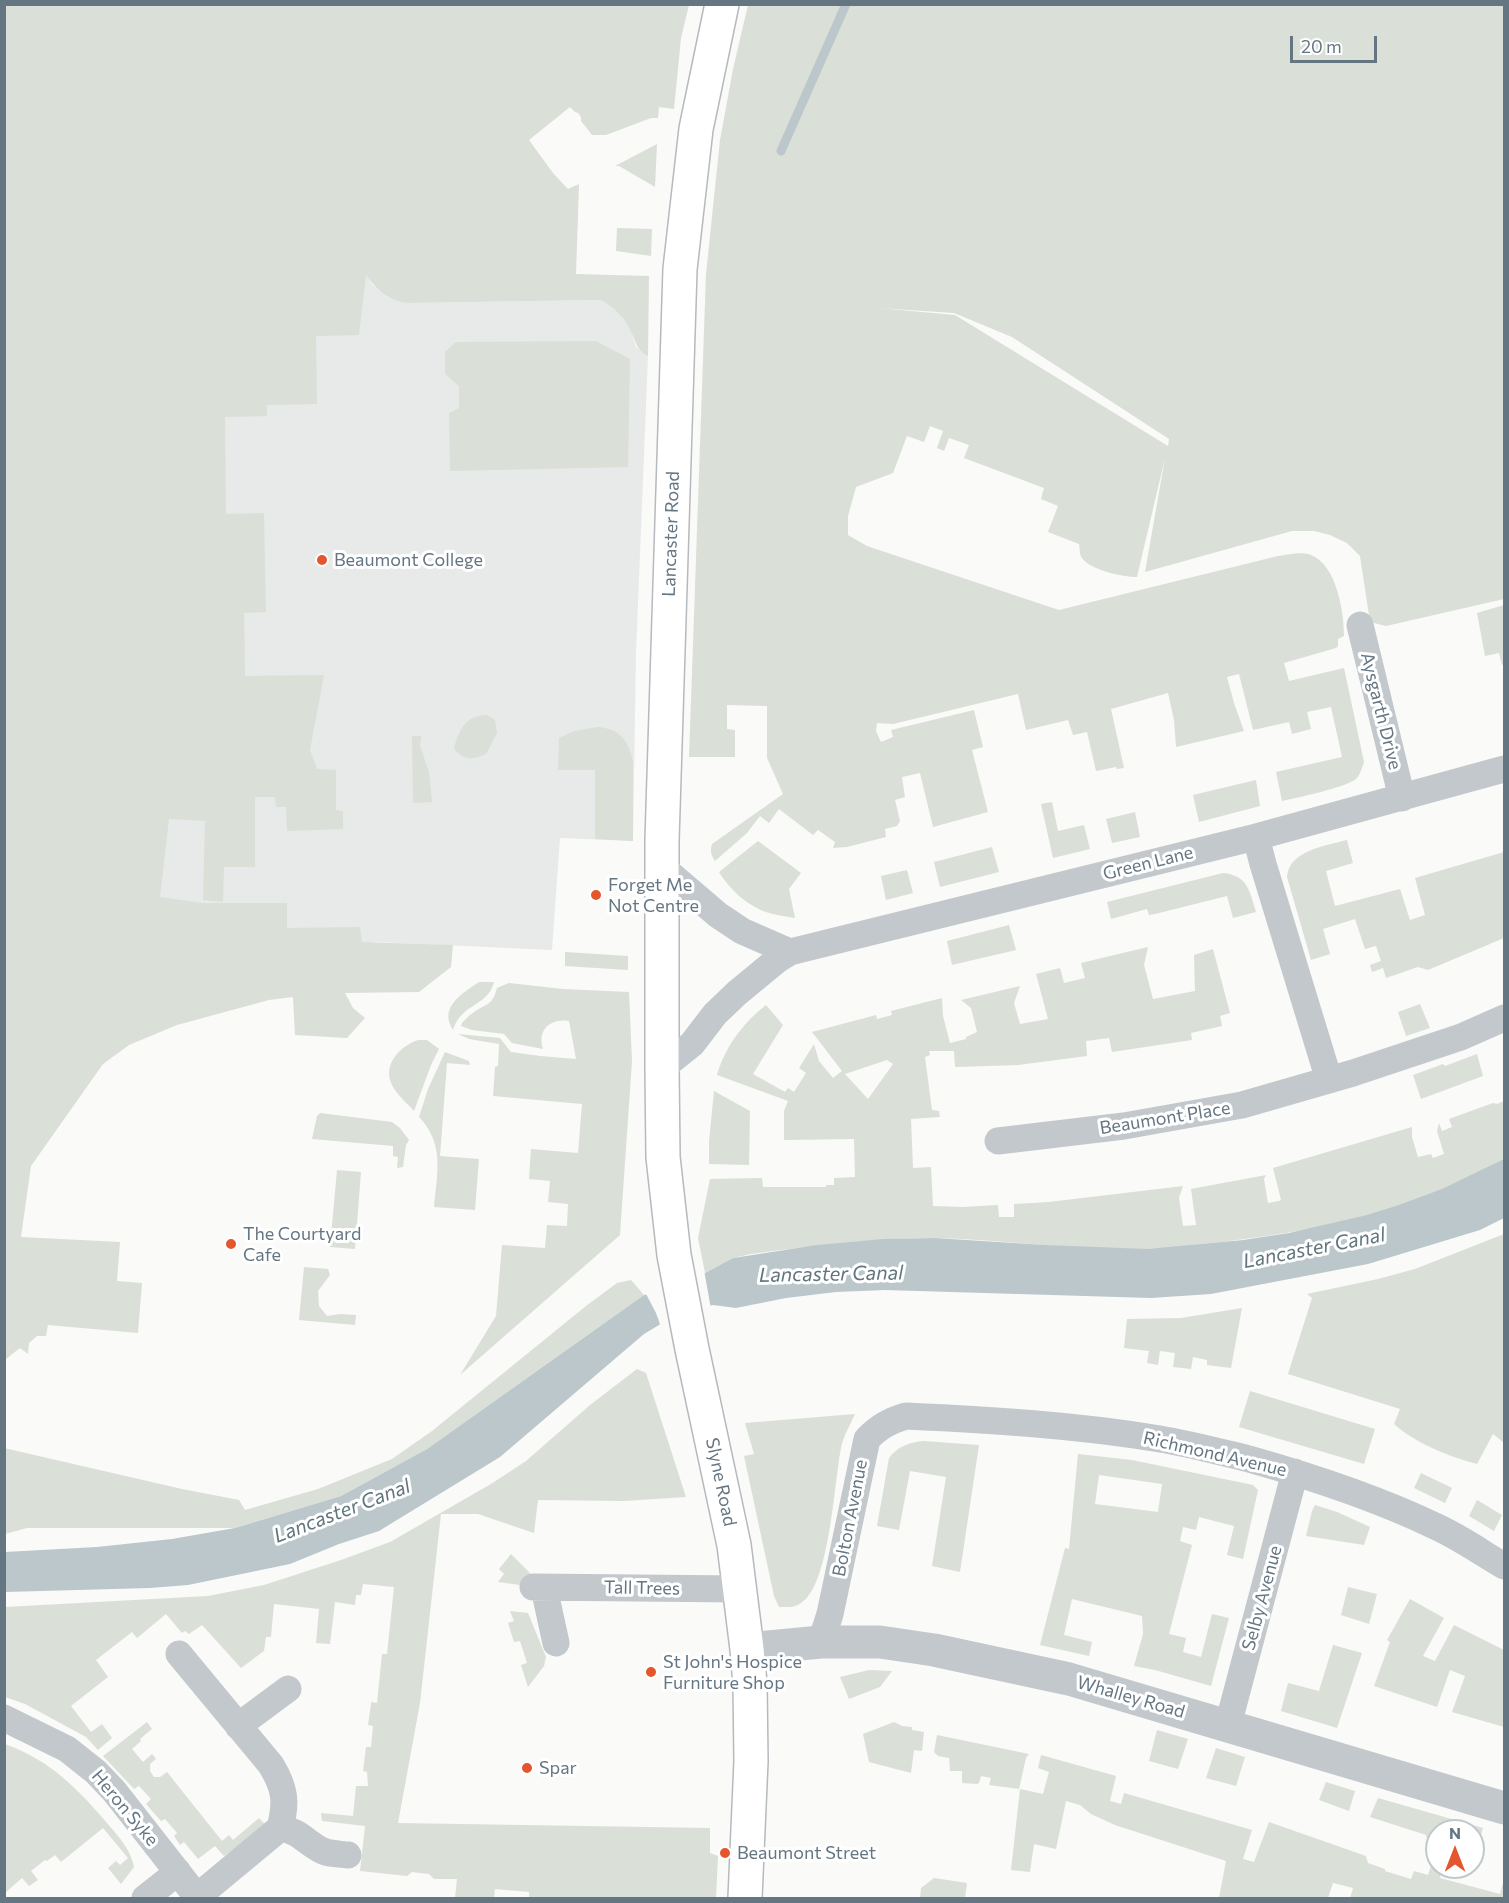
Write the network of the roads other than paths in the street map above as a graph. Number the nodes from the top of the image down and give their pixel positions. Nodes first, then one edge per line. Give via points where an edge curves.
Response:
1 (722, 4) edge
2 (1360, 625) dead end
3 (1504, 768) edge
4 (1402, 798) junction
5 (1256, 837) junction
6 (663, 868) junction
7 (790, 952) junction
8 (1504, 1018) edge
9 (662, 1068) junction
10 (1329, 1080) junction
11 (998, 1140) dead end
12 (906, 1416) joint
13 (1295, 1472) junction
14 (1504, 1566) edge
15 (740, 1589) junction
16 (821, 1642) junction
17 (555, 1643) dead end
18 (747, 1649) junction
19 (179, 1654) dead end
20 (288, 1689) dead end
21 (4, 1718) edge
22 (1228, 1725) junction
23 (238, 1726) junction
24 (1504, 1808) edge
25 (279, 1828) junction
26 (348, 1855) dead end
27 (178, 1872) junction
28 (198, 1898) edge
29 (145, 1899) edge
30 (745, 1899) edge

1 - 6 main road, Lancaster Road via 696,129 680,269
2 - 4 street, Aysgarth Drive
3 - 4 street, Green Lane
4 - 5 street, Green Lane
5 - 7 street, Green Lane
5 - 10 street
6 - 7 street via 707,907 742,931
6 - 9 main road, Lancaster Road
7 - 9 street, Green Lane via 737,993 692,1044
8 - 10 street, Beaumont Place via 1461,1038
9 - 15 main road, Slyne Road via 663,1157 674,1255
10 - 11 street, Beaumont Place via 1242,1105 1124,1126
12 - 13 street, Richmond Avenue via 1034,1424 1162,1439
12 - 16 street, Bolton Avenue via 889,1421 867,1439
13 - 14 street, Richmond Avenue via 1438,1527
13 - 22 street, Selby Avenue
15 - 17 street, Tall Trees via 538,1587
15 - 18 main road, Slyne Road
16 - 18 street, Whalley Road
16 - 22 street, Whalley Road via 880,1642 934,1650 1069,1679
18 - 30 main road, Slyne Road via 751,1761
19 - 23 street
20 - 23 street
21 - 27 street, Heron Syke via 67,1749 96,1772
22 - 24 street, Whalley Road
23 - 25 street via 279,1779 284,1813
25 - 26 street via 293,1830 326,1853
25 - 28 street
27 - 28 street, Heron Syke
27 - 29 street

